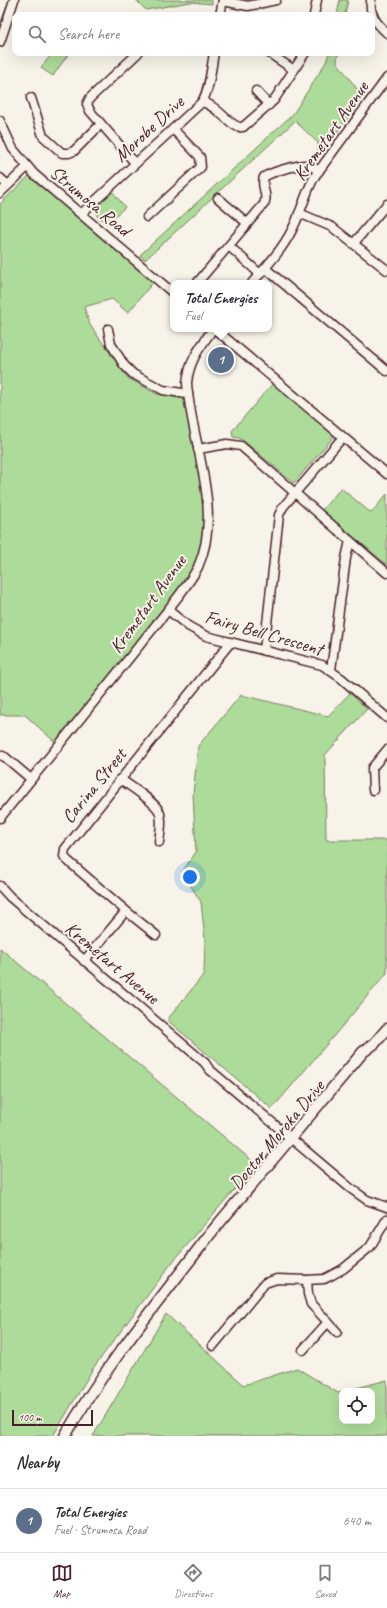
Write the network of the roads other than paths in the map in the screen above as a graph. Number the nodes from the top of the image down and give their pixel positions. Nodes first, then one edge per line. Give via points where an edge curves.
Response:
1 (14, 0) edge
2 (276, 0) edge
3 (317, 0) edge
4 (372, 0) edge
5 (223, 1) edge
6 (221, 12) edge
7 (315, 12) edge
8 (372, 12) edge
9 (375, 20) edge
10 (3, 25) edge
11 (387, 33) edge
12 (0, 42) edge
13 (135, 56) edge
14 (213, 56) edge
15 (273, 56) edge
16 (304, 56) edge
17 (294, 70) junction
18 (387, 78) edge
19 (256, 91) dead end
20 (31, 98) dead end
21 (202, 102) junction
22 (268, 105) junction
23 (0, 121) edge
24 (101, 124) junction
25 (173, 129) junction
26 (135, 163) junction
27 (27, 168) junction
28 (318, 171) junction
29 (0, 178) edge
30 (8, 185) junction
31 (0, 193) edge
32 (218, 198) dead end
33 (387, 204) edge
34 (300, 213) junction
35 (81, 214) junction
36 (147, 217) dead end
37 (247, 223) junction
38 (354, 243) junction
39 (228, 246) junction
40 (265, 268) junction
41 (387, 270) edge
42 (260, 274) junction
43 (200, 280) edge
44 (255, 280) edge
45 (170, 290) edge
46 (108, 329) dead end
47 (212, 332) edge
48 (218, 332) edge
49 (387, 371) edge
50 (188, 394) junction
51 (343, 437) junction
52 (198, 449) junction
53 (387, 474) edge
54 (294, 494) junction
55 (350, 541) junction
56 (387, 573) edge
57 (168, 610) junction
58 (230, 643) junction
59 (264, 651) junction
60 (331, 670) junction
61 (387, 718) edge
62 (387, 750) edge
63 (0, 755) edge
64 (31, 779) junction
65 (120, 779) junction
66 (373, 790) dead end
67 (0, 818) edge
68 (159, 842) dead end
69 (0, 886) edge
70 (126, 911) junction
71 (156, 935) dead end
72 (84, 961) junction
73 (387, 1028) edge
74 (295, 1138) junction
75 (387, 1203) edge
76 (387, 1207) edge
77 (387, 1219) edge
78 (307, 1280) junction
79 (328, 1322) junction
80 (337, 1332) dead end
81 (213, 1346) dead end
82 (303, 1350) dead end
83 (101, 1381) junction
84 (65, 1436) edge
85 (72, 1436) edge

1 - 10 street
2 - 5 street via 248,6
3 - 7 street
4 - 8 street
5 - 6 street
9 - 11 street
10 - 12 street
13 - 24 street via 88,101 88,108
14 - 21 street, Morobe Drive via 208,88
15 - 17 street
16 - 17 street
17 - 22 street
18 - 28 street, Kremetart Avenue
19 - 22 street
20 - 24 street via 43,136 62,153 74,151
21 - 22 street via 212,105 235,126 241,128
21 - 25 street, Morobe Drive
23 - 27 street, Strumosa Road via 13,149
24 - 26 street
25 - 26 street, Morobe Drive
25 - 36 street via 200,157 201,167
26 - 35 street, Morobe Drive
27 - 30 street
27 - 35 street, Strumosa Road
28 - 34 street, Kremetart Avenue
28 - 37 street via 306,165 266,176 262,181 266,202
29 - 30 street
30 - 31 street
32 - 37 street
33 - 38 street
34 - 38 street via 332,228
34 - 40 street, Kremetart Avenue via 287,238
35 - 45 street, Strumosa Road
37 - 39 street
38 - 41 street
39 - 42 street
39 - 43 street
40 - 42 street, Kremetart Avenue
40 - 49 street
42 - 44 street, Kremetart Avenue
46 - 50 street via 111,344 133,374 164,390
47 - 50 street, Kremetart Avenue via 191,362
48 - 51 street
50 - 52 street, Kremetart Avenue
51 - 53 street
51 - 54 street
52 - 54 street via 227,444 241,446
52 - 57 street, Kremetart Avenue via 209,514 206,538 198,567
54 - 55 street
54 - 59 street via 283,507 278,520
55 - 56 street
55 - 60 street
57 - 58 street, Fairy Bell Crescent via 197,632
57 - 64 street, Kremetart Avenue
58 - 59 street, Fairy Bell Crescent
58 - 65 street, Carina Street
59 - 60 street, Fairy Bell Crescent via 322,665
60 - 61 street, Fairy Bell Crescent
62 - 66 street via 372,768
63 - 64 street
64 - 67 street, Kremetart Avenue
65 - 68 street via 158,810
65 - 70 street, Carina Street via 65,848 64,854 67,860
69 - 72 street, Kremetart Avenue
70 - 71 street, Carina Street
70 - 72 street
72 - 74 street, Kremetart Avenue via 205,1063 211,1071
73 - 74 main road, Doctor Moroka Drive via 370,1052
74 - 75 street, Kremetart Avenue via 360,1190
74 - 76 street, Kremetart Avenue via 357,1194
74 - 83 main road, Doctor Moroka Drive via 210,1234 164,1292
77 - 78 street via 370,1248 343,1269 324,1279
78 - 79 street via 308,1298
78 - 81 street via 277,1279 265,1283
79 - 80 street
79 - 82 street
83 - 84 main road, Doctor Moroka Drive
83 - 85 main road, Doctor Moroka Drive

